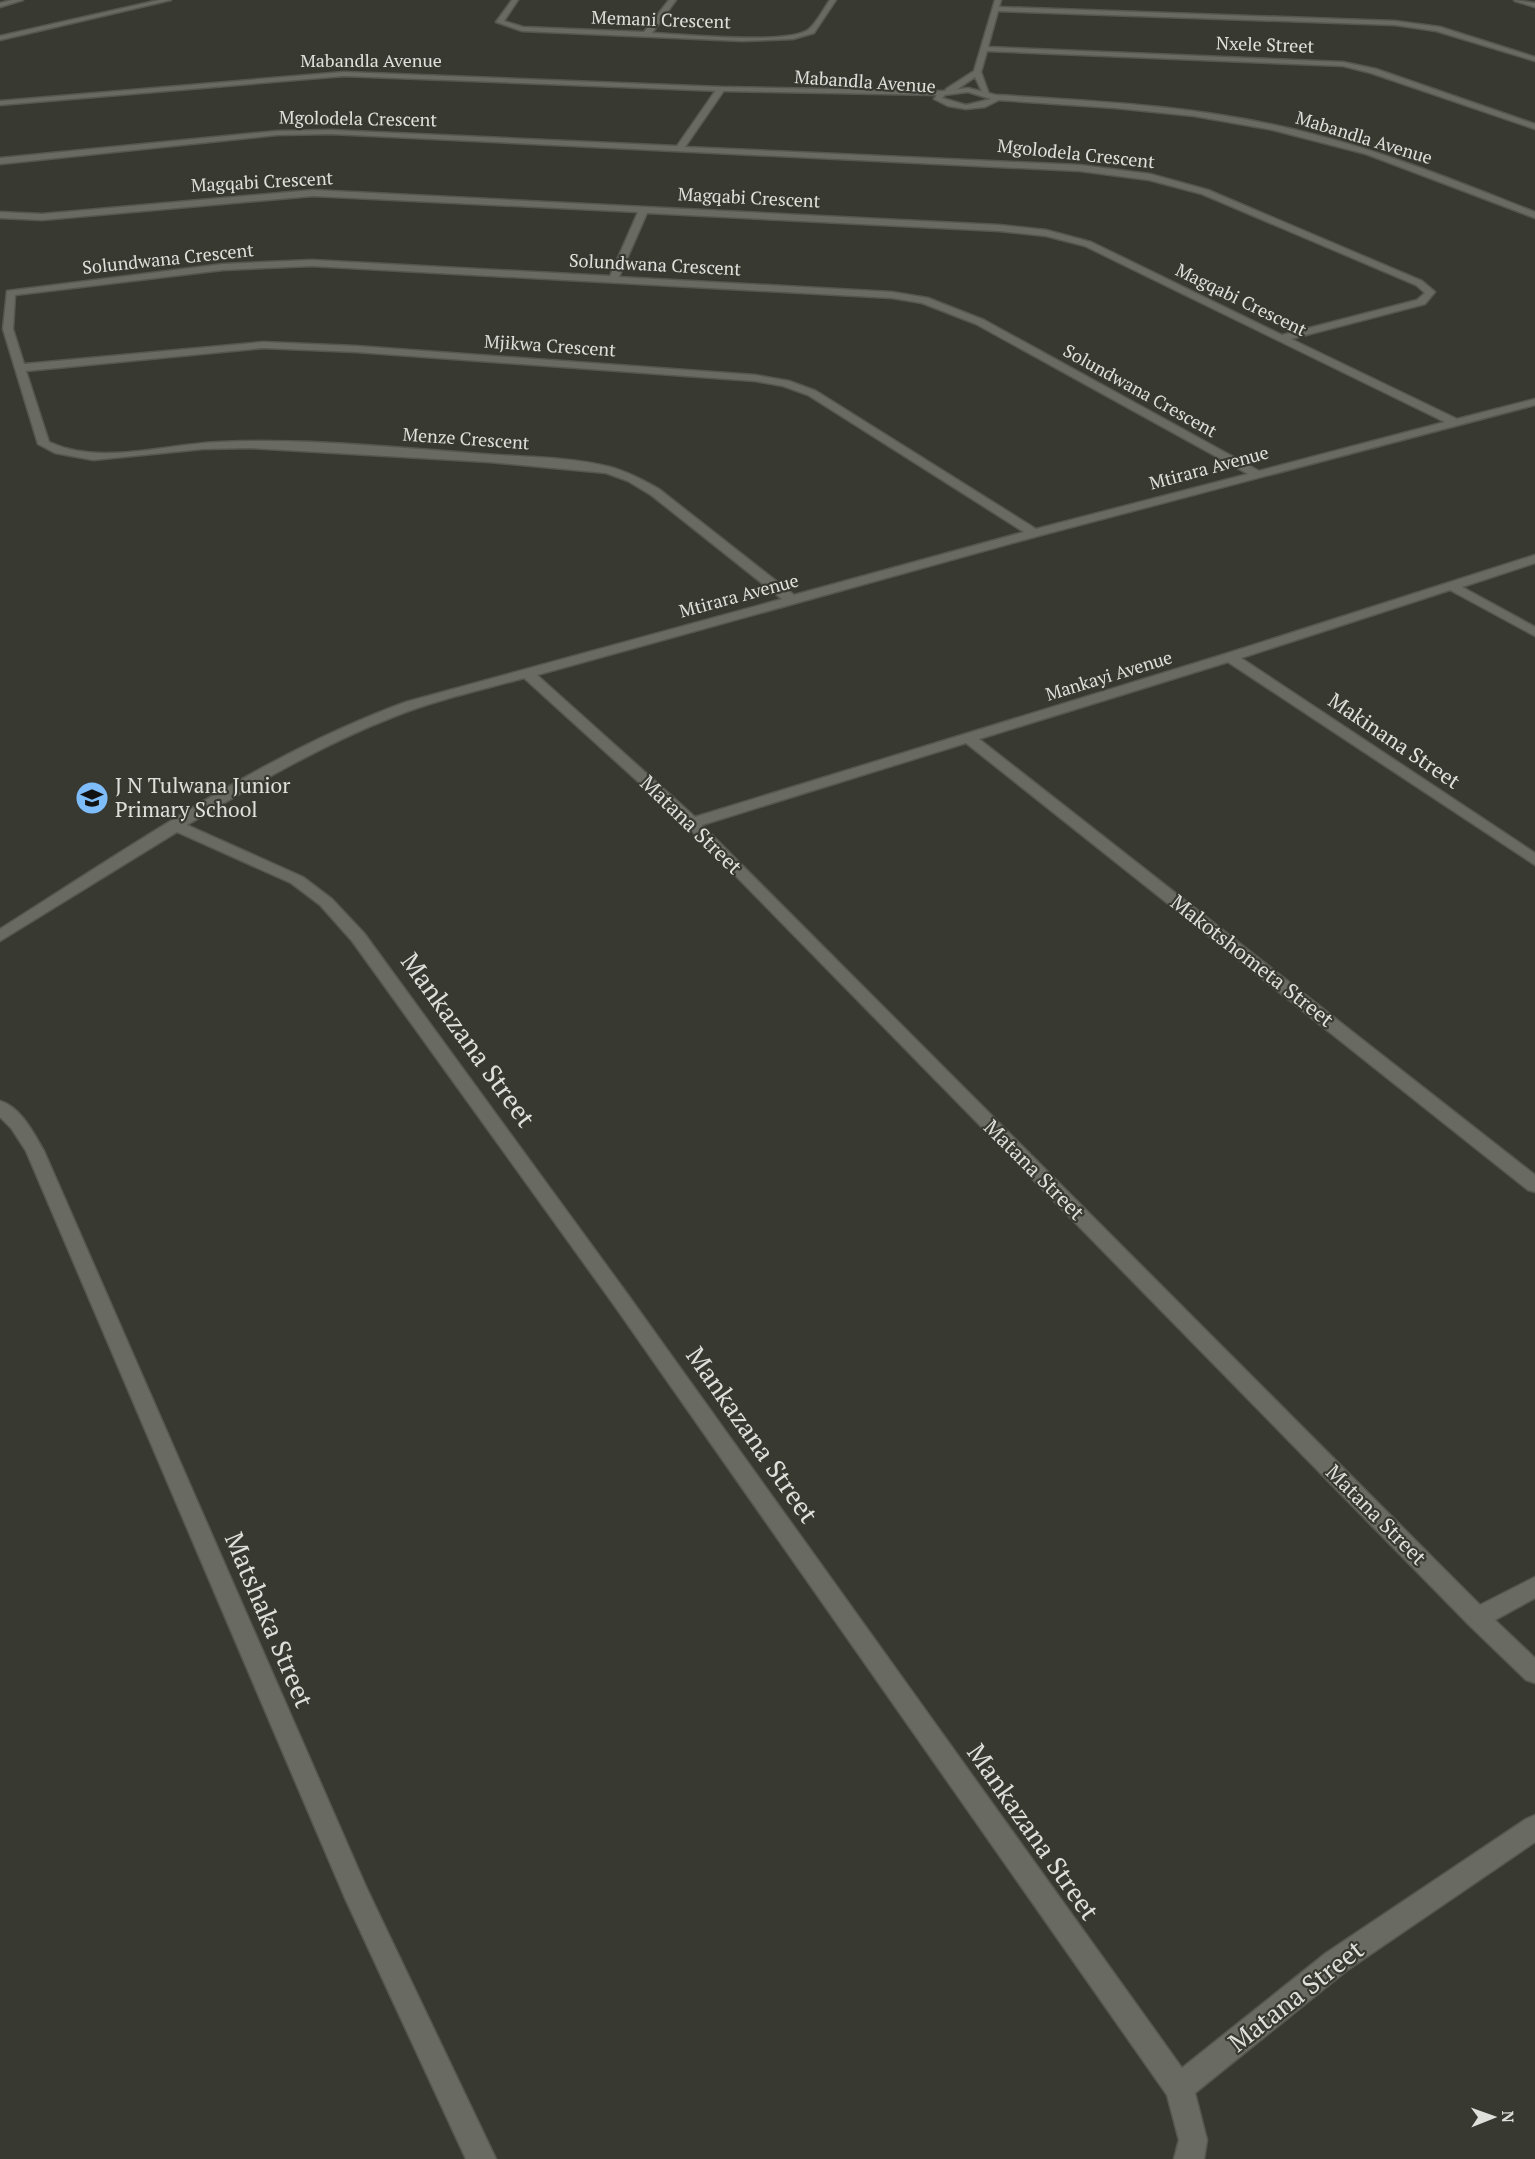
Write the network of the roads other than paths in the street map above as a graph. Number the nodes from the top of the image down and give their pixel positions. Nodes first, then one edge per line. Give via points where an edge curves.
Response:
1 (20, 0) edge
2 (168, 0) edge
3 (515, 0) edge
4 (673, 0) edge
5 (833, 0) edge
6 (998, 0) edge
7 (1517, 0) edge
8 (0, 5) edge
9 (1535, 5) edge
10 (995, 9) junction
11 (648, 34) junction
12 (0, 38) edge
13 (984, 49) junction
14 (1535, 59) edge
15 (977, 72) junction
16 (721, 89) junction
17 (743, 90) junction
18 (946, 92) junction
19 (986, 92) junction
20 (995, 98) junction
21 (0, 103) edge
22 (916, 103) dead end
23 (927, 103) dead end
24 (948, 104) junction
25 (983, 106) junction
26 (1142, 109) junction
27 (1535, 127) edge
28 (680, 148) junction
29 (0, 160) edge
30 (644, 209) junction
31 (0, 214) edge
32 (1535, 215) edge
33 (613, 280) junction
34 (1281, 338) junction
35 (21, 368) junction
36 (1535, 402) edge
37 (1454, 422) junction
38 (1257, 474) junction
39 (1034, 533) junction
40 (1535, 559) edge
41 (1450, 585) junction
42 (792, 600) junction
43 (1535, 632) edge
44 (1230, 657) junction
45 (527, 673) junction
46 (968, 738) junction
47 (692, 823) junction
48 (174, 825) junction
49 (1535, 860) edge
50 (0, 936) edge
51 (0, 1107) edge
52 (1535, 1185) edge
53 (1535, 1587) edge
54 (1477, 1618) junction
55 (1535, 1673) edge
56 (1535, 1827) edge
57 (1179, 2088) junction
58 (481, 2159) edge
59 (1190, 2159) edge

1 - 8 street
2 - 12 street
3 - 11 street, Memani Crescent via 500,22 510,27
4 - 11 street
5 - 11 street, Memani Crescent via 811,31 793,37 742,39
6 - 10 street
7 - 9 street
10 - 13 street
10 - 14 street via 1166,11 1366,21 1437,29
13 - 15 street
13 - 27 street, Nxele Street via 1343,64
15 - 18 street
15 - 19 street
16 - 17 street, Mabandla Avenue
16 - 21 street, Mabandla Avenue via 344,74
16 - 28 street
17 - 18 street, Mabandla Avenue
17 - 22 street, Mabandla Avenue
18 - 19 street, Mabandla Avenue
18 - 24 street via 938,99
19 - 20 street
20 - 25 street
20 - 26 street, Mabandla Avenue
23 - 24 street, Mabandla Avenue
24 - 25 street, Mabandla Avenue
25 - 26 street, Mabandla Avenue
26 - 32 street, Mabandla Avenue via 1223,118 1311,136
28 - 29 street, Mgolodela Crescent via 306,132
28 - 34 street, Mgolodela Crescent via 1014,163 1150,177 1242,207 1419,283 1430,292 1421,302
30 - 31 street, Magqabi Crescent via 313,193 42,217
30 - 33 street
30 - 34 street, Magqabi Crescent via 1046,233 1088,244
33 - 35 street, Solundwana Crescent via 360,264 272,264 10,293 8,329
33 - 38 street, Solundwana Crescent via 844,291 924,300 980,322
34 - 37 street, Magqabi Crescent
35 - 39 street, Mjikwa Crescent via 263,345 755,378 812,393
35 - 42 street, Menze Crescent via 44,444 71,455 195,446 292,445 607,470 632,478 655,492
36 - 37 street, Mtirara Avenue
37 - 38 street, Mtirara Avenue
38 - 39 street, Mtirara Avenue
39 - 42 street, Mtirara Avenue
40 - 41 street, Mankayi Avenue
41 - 43 street
41 - 44 street, Mankayi Avenue
42 - 45 street, Mtirara Avenue
44 - 46 street, Mankayi Avenue
44 - 49 street, Makinana Street
45 - 47 street, Matana Street
45 - 48 street, Mtirara Avenue via 369,720 327,739
46 - 47 street, Mankayi Avenue
46 - 52 street, Makotshometa Street
47 - 54 street, Matana Street
48 - 50 street, Mtirara Avenue
48 - 57 street, Mankazana Street via 297,880 326,902 358,937 621,1300
51 - 58 street, Matshaka Street via 18,1124 35,1151 353,1887
53 - 54 street
54 - 55 street, Matana Street
56 - 57 street, Matana Street via 1336,1962
57 - 59 street, Mankazana Street via 1193,2140

